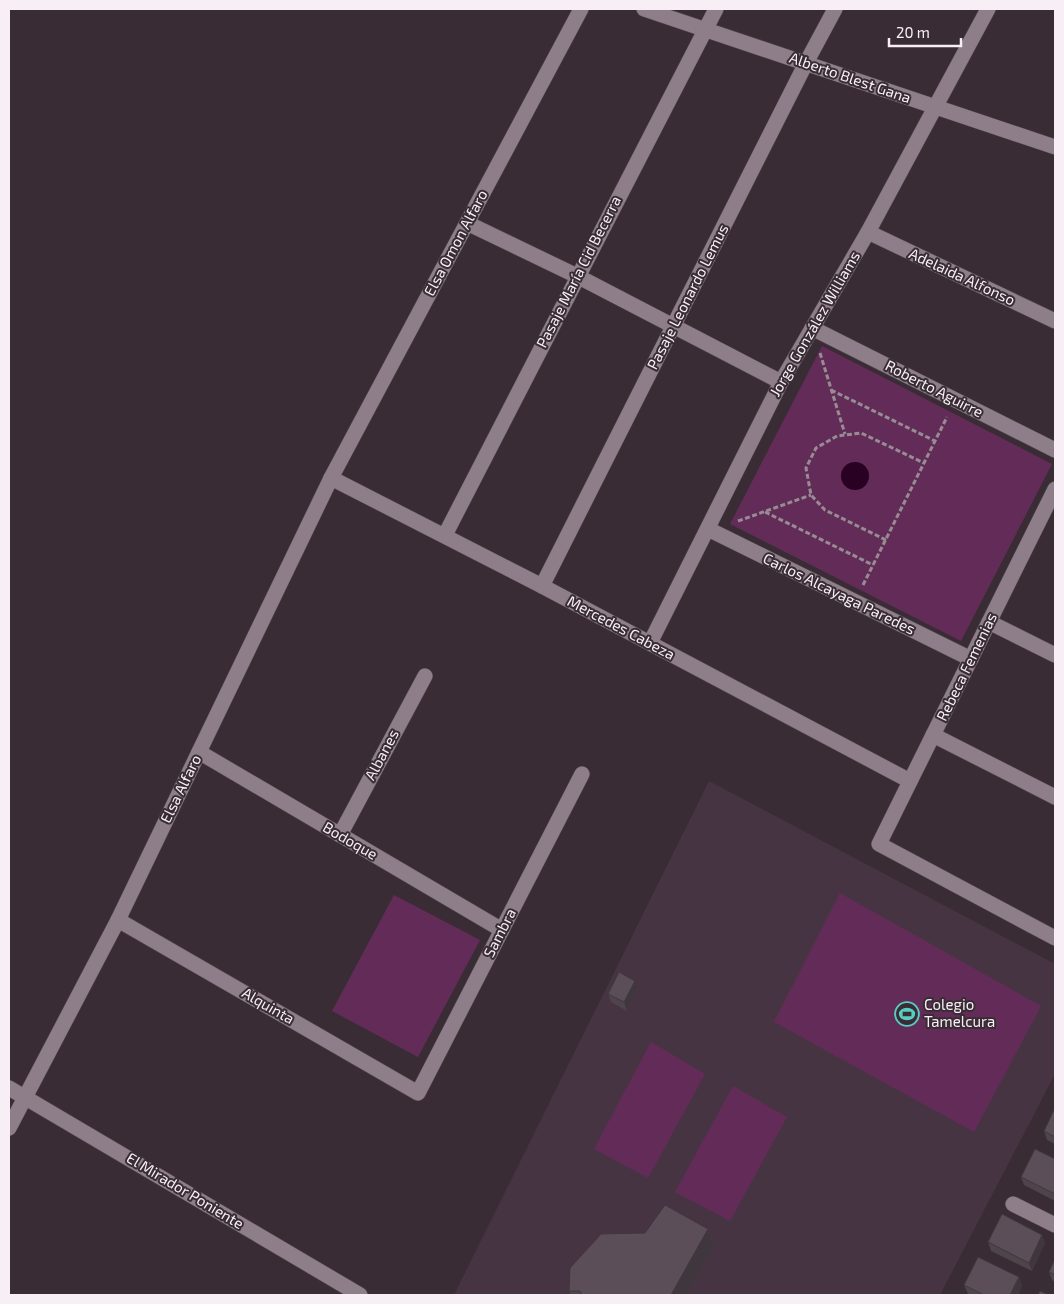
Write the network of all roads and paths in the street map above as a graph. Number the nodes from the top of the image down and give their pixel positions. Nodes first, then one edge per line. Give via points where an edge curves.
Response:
1 (581, 9) edge
2 (644, 9) edge
3 (716, 9) edge
4 (835, 9) edge
5 (988, 9) edge
6 (706, 29) junction
7 (806, 63) junction
8 (936, 106) junction
9 (1055, 146) edge
10 (467, 223) junction
11 (868, 232) junction
12 (577, 276) junction
13 (1055, 321) edge
14 (673, 327) junction
15 (812, 328) junction
16 (781, 382) junction
17 (831, 390) junction
18 (955, 400) junction
19 (845, 434) junction
20 (935, 441) junction
21 (1055, 450) edge
22 (924, 463) junction
23 (331, 478) junction
24 (1055, 489) edge
25 (811, 495) junction
26 (765, 512) junction
27 (1049, 519) edge
28 (708, 529) junction
29 (445, 535) junction
30 (886, 540) junction
31 (873, 565) junction
32 (542, 586) junction
33 (855, 602) junction
34 (989, 622) junction
35 (650, 643) junction
36 (1055, 655) edge
37 (971, 659) junction
38 (425, 676) dead end
39 (933, 735) junction
40 (199, 752) junction
41 (582, 774) dead end
42 (910, 781) junction
43 (1055, 797) edge
44 (340, 835) junction
45 (118, 920) junction
46 (502, 930) junction
47 (1055, 938) edge
48 (9, 1088) edge
49 (418, 1092) joint
50 (25, 1097) junction
51 (9, 1128) edge
52 (1013, 1204) dead end
53 (1055, 1225) edge
54 (360, 1295) edge

1 - 10 street, Elsa Omon Alfaro
2 - 6 street, Alberto Blest Gana
3 - 6 street, Pasaje María Cid Becerra
4 - 7 street, Pasaje Leonardo Lemus
5 - 8 street, Jorge González Williams
6 - 7 street, Alberto Blest Gana
6 - 12 street, Pasaje María Cid Becerra
7 - 8 street, Alberto Blest Gana
7 - 14 street, Pasaje Leonardo Lemus
8 - 9 street, Alberto Blest Gana
8 - 11 street, Jorge González Williams
10 - 12 street
10 - 23 street, Elsa Omon Alfaro
11 - 13 street, Adelaida Alfonso
11 - 15 street, Jorge González Williams
12 - 14 street
12 - 29 street, Pasaje María Cid Becerra
14 - 16 street
14 - 32 street, Pasaje Leonardo Lemus
15 - 16 street, Jorge González Williams
15 - 17 path
15 - 18 street, Roberto Aguirre
16 - 28 street, Jorge González Williams
17 - 19 path
17 - 20 path
18 - 20 path
18 - 21 street, Roberto Aguirre
19 - 22 path via 861,433
19 - 25 path via 816,448 806,468
20 - 22 path
22 - 30 path
23 - 29 street, Mercedes Cabeza
23 - 40 street, Elsa Alfaro
24 - 27 street, Rebeca Femenias
25 - 26 path
25 - 30 path via 825,510
26 - 28 path
26 - 31 path
27 - 34 street, Rebeca Femenias
28 - 33 street, Carlos Alcayaga Paredes
28 - 35 street, Jorge González Williams
29 - 32 street, Mercedes Cabeza
30 - 31 path
31 - 33 path
32 - 35 street, Mercedes Cabeza
33 - 37 street, Carlos Alcayaga Paredes
34 - 36 street
34 - 37 street, Rebeca Femenias
35 - 42 street, Mercedes Cabeza
37 - 39 street, Rebeca Femenias
38 - 44 street, Albanes
39 - 42 street, Rebeca Femenias
39 - 43 street
40 - 44 street, Bodoque
40 - 45 street, Elsa Alfaro
41 - 46 street, Sambra
42 - 47 street, Rebeca Femenias via 879,844
44 - 46 street, Bodoque
45 - 49 street, Alquinta
45 - 50 street, Elsa Alfaro
46 - 49 street, Sambra
48 - 50 street, El Mirador Poniente
50 - 51 street
50 - 54 street, El Mirador Poniente
52 - 53 street

